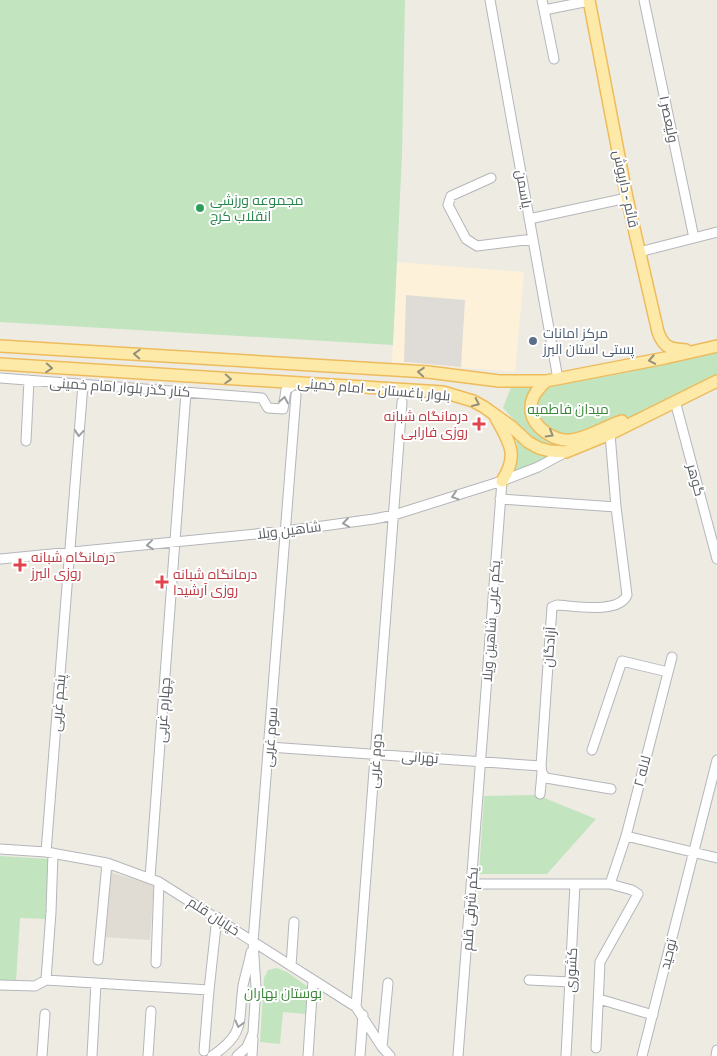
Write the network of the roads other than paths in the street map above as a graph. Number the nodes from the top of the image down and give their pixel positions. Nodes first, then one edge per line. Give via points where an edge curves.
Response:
1 (490, 0) edge
2 (542, 0) edge
3 (644, 0) edge
4 (589, 1) edge
5 (544, 10) junction
6 (554, 59) dead end
7 (491, 178) dead end
8 (627, 198) junction
9 (529, 219) junction
10 (717, 232) edge
11 (694, 238) junction
12 (533, 239) junction
13 (639, 252) junction
14 (0, 346) edge
15 (717, 346) edge
16 (695, 351) junction
17 (170, 356) junction
18 (198, 358) junction
19 (0, 364) edge
20 (110, 372) junction
21 (169, 375) junction
22 (197, 377) junction
23 (0, 378) edge
24 (558, 379) junction
25 (30, 380) junction
26 (546, 381) junction
27 (717, 381) edge
28 (296, 383) junction
29 (83, 384) junction
30 (109, 386) junction
31 (186, 392) junction
32 (296, 395) dead end
33 (675, 401) junction
34 (402, 402) dead end
35 (494, 414) junction
36 (648, 415) junction
37 (610, 434) junction
38 (26, 441) dead end
39 (566, 452) junction
40 (502, 481) junction
41 (500, 499) junction
42 (616, 507) junction
43 (394, 515) junction
44 (286, 531) junction
45 (175, 542) junction
46 (70, 553) junction
47 (0, 559) edge
48 (717, 559) edge
49 (672, 657) dead end
50 (668, 672) junction
51 (269, 747) junction
52 (592, 750) dead end
53 (376, 754) junction
54 (717, 760) edge
55 (481, 762) junction
56 (543, 772) junction
57 (611, 789) dead end
58 (540, 794) dead end
59 (626, 836) junction
60 (0, 849) edge
61 (694, 851) junction
62 (50, 853) junction
63 (717, 858) edge
64 (107, 863) junction
65 (155, 880) junction
66 (471, 884) junction
67 (575, 884) junction
68 (610, 884) junction
69 (217, 917) junction
70 (294, 922) dead end
71 (253, 942) junction
72 (98, 960) dead end
73 (156, 963) dead end
74 (291, 966) junction
75 (46, 980) junction
76 (313, 980) junction
77 (529, 980) dead end
78 (571, 982) junction
79 (96, 983) junction
80 (388, 983) dead end
81 (0, 985) edge
82 (243, 986) junction
83 (256, 988) junction
84 (208, 990) junction
85 (599, 999) junction
86 (356, 1007) junction
87 (151, 1011) dead end
88 (45, 1014) dead end
89 (652, 1014) junction
90 (362, 1015) junction
91 (253, 1033) junction
92 (382, 1047) junction
93 (596, 1048) dead end
94 (717, 1050) edge
95 (208, 1054) edge
96 (42, 1056) edge
97 (92, 1056) edge
98 (148, 1056) edge
99 (237, 1056) edge
100 (252, 1056) edge
101 (308, 1056) edge
102 (360, 1056) edge
103 (390, 1056) edge
104 (458, 1056) edge
105 (566, 1056) edge
106 (642, 1056) edge
107 (716, 1056) edge

1 - 9 street, یاسمن
2 - 5 street
3 - 11 street, ولیعصر ۱
4 - 5 street
4 - 8 main road, قائم - داریوش
5 - 6 street
7 - 12 street via 450,196 448,205 466,239 478,246
8 - 9 street
8 - 13 main road, قائم - داریوش
9 - 12 street, یاسمن
10 - 11 street
11 - 13 street
12 - 24 street, یاسمن
13 - 16 main road, قائم - داریوش via 661,341 672,349
17 -> 14 main road, بلوار باغستان -- امام خمینی
15 - 16 main road, بلوار باغستان -- امام خمینی
16 -> 24 main road, بلوار باغستان -- امام خمینی
17 - 18 main road, بلوار باغستان -- امام خمینی
17 - 21 main road via 174,370
18 - 22 main road via 191,366
26 -> 18 main road, بلوار باغستان -- امام خمینی via 499,381 428,372
19 -> 20 main road, بلوار باغستان -- امام خمینی
20 - 21 main road, بلوار باغستان -- امام خمینی
20 - 30 street
21 - 22 main road, بلوار باغستان -- امام خمینی
22 -> 28 main road, بلوار باغستان -- امام خمینی
23 - 25 street, کنار گذر بلوار امام خمینی
24 - 26 main road, بلوار باغستان -- امام خمینی
25 - 29 street, کنار گذر بلوار امام خمینی
25 - 38 street
26 -> 36 main road via 537,390 530,409 538,426 554,437 573,440
27 - 33 main road
31 -> 28 street, کنار گذر بلوار امام خمینی via 262,398 268,408 282,409 286,390
28 -> 35 main road, بلوار باغستان -- امام خمینی via 443,392 473,401
29 - 30 street, کنار گذر بلوار امام خمینی
29 -> 46 street, پنجم غربی
30 - 31 street, کنار گذر بلوار امام خمینی
31 - 45 street, چهارم غربی
32 - 44 street, سوم غربی
33 - 36 main road
33 - 48 street, گوهر
34 - 43 street, دوم غربی
35 - 39 main road, بلوار باغستان -- امام خمینی via 539,448
35 - 40 main road via 512,452
36 - 37 main road
37 - 39 main road
37 - 42 street
39 - 40 street, شاهین ویلا
40 - 41 street, یکم غربی شاهین ویلا
40 -> 43 street, شاهین ویلا
41 - 42 street
41 - 55 street, یکم غربی شاهین ویلا
42 - 56 street, آزادگان via 627,590 624,601 612,607 552,607
43 -> 44 street, شاهین ویلا
43 - 53 street, دوم غربی
44 - 45 street, شاهین ویلا
44 - 51 street, سوم غربی
45 -> 46 street, شاهین ویلا
45 - 65 street, چهارم غربی
46 - 47 street, شاهین ویلا
46 - 62 street, پنجم غربی
49 - 50 street, لاله ۲
50 - 52 street via 622,661
50 - 59 street, لاله ۲
51 - 53 street, تهرانی
51 - 71 street, سوم غربی
53 - 55 street, تهرانی
53 - 86 street, دوم غربی
54 - 61 street
55 - 56 street, تهرانی
55 - 66 street, یکم شرقی قلم
56 - 57 street
56 - 58 street, آزادگان
59 - 61 street
59 - 68 street, لاله ۲
60 - 62 street, خیابان قلم
61 - 63 street
61 - 89 street, توحید
62 - 64 street, خیابان قلم
62 - 75 street, پنجم غربی
64 - 65 street, خیابان قلم
64 - 72 street
65 - 69 street, خیابان قلم
65 - 73 street
66 - 67 street
66 - 104 street, یکم شرقی قلم
67 - 68 street
67 - 78 street, کشوری
68 - 85 street via 636,891 638,896 600,962
69 - 71 street, خیابان قلم
69 - 84 street
70 - 74 street
71 - 74 street, خیابان قلم
71 - 82 street
71 - 83 street
74 - 76 street, خیابان قلم
75 - 79 street
75 - 81 street via 35,986
76 - 86 street, خیابان قلم
76 - 101 street
77 - 78 street
78 - 105 street, کشوری
79 - 84 street
79 - 97 street
80 - 92 street
82 - 83 street via 250,981
82 -> 95 street via 238,1029 230,1042
83 - 91 street
84 - 95 street
85 - 89 street
85 - 93 street
86 - 90 street, خیابان قلم
87 - 98 street
88 - 96 street
89 - 106 street, توحید
90 - 92 street, خیابان قلم
90 - 102 street
91 - 99 street via 247,1047
91 - 100 street
92 - 103 street, خیابان قلم
94 - 107 street

